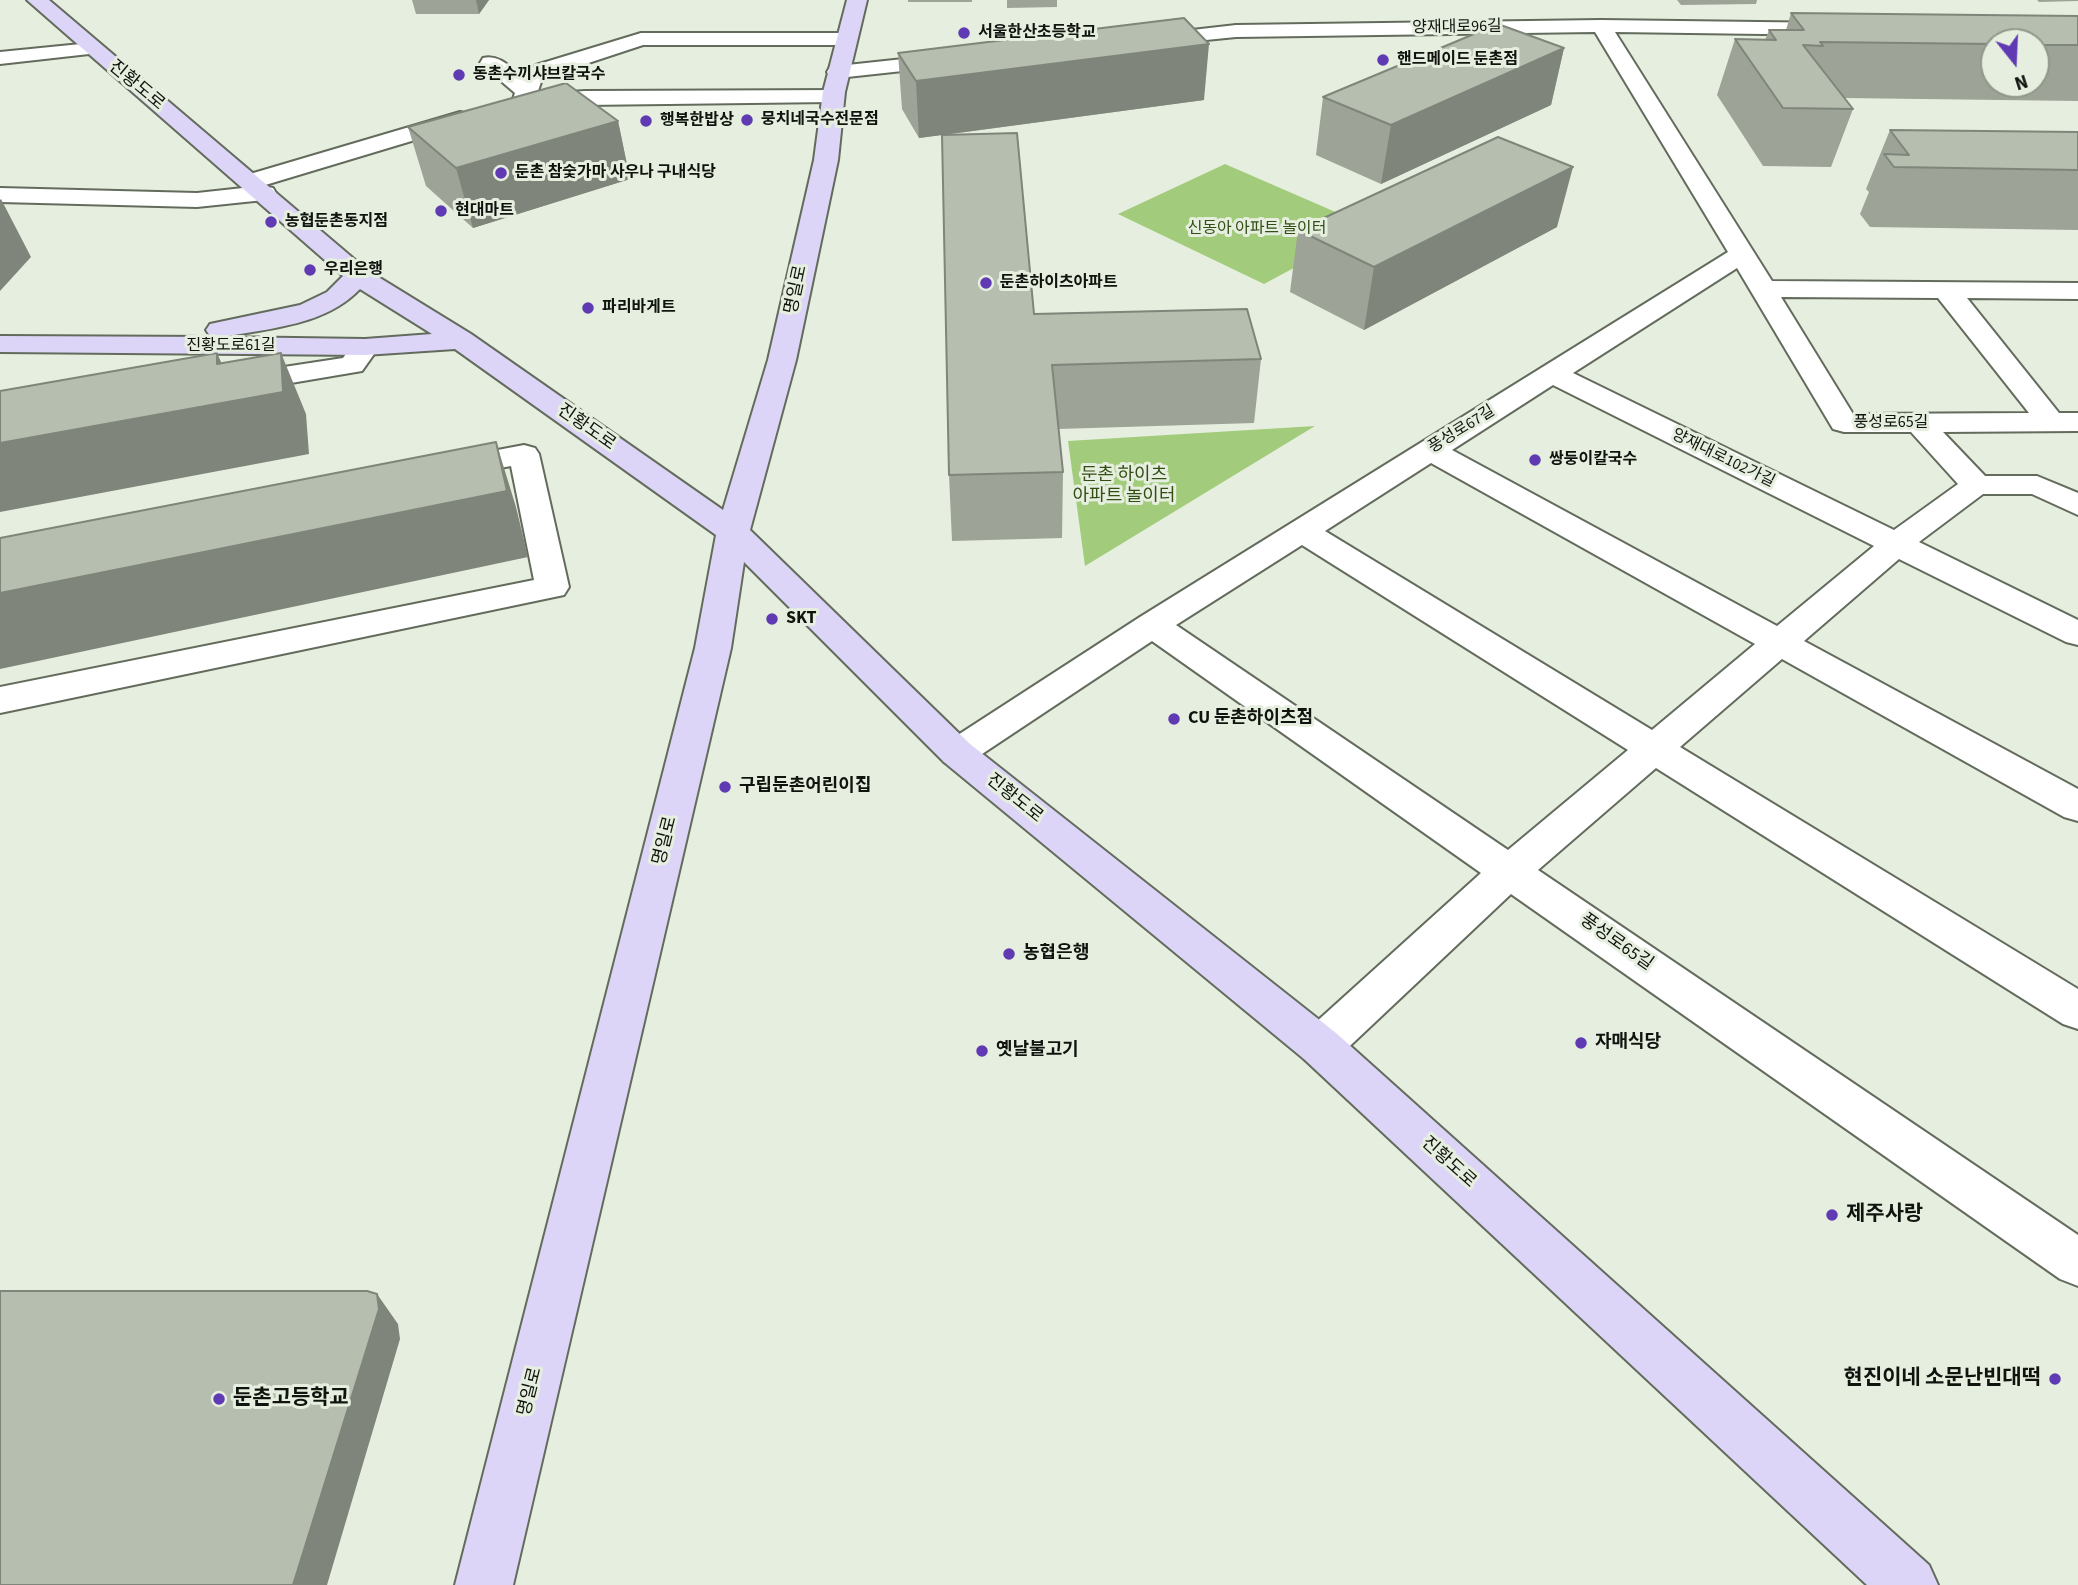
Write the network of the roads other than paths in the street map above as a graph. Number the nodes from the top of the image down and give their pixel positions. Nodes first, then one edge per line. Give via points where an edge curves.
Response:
1 (37, 0) edge
2 (857, 0) edge
3 (1569, 9) dead end
4 (1591, 26) junction
5 (1860, 29) edge
6 (847, 39) junction
7 (1127, 42) edge
8 (91, 49) junction
9 (0, 58) edge
10 (976, 58) edge
11 (491, 63) dead end
12 (836, 83) junction
13 (524, 97) junction
14 (499, 107) edge
15 (476, 114) edge
16 (257, 188) junction
17 (0, 195) edge
18 (1742, 254) junction
19 (358, 276) junction
20 (1763, 289) junction
21 (1946, 290) junction
22 (2078, 291) edge
23 (461, 340) junction
24 (0, 344) edge
25 (137, 346) junction
26 (365, 347) junction
27 (1551, 373) junction
28 (209, 387) edge
29 (2065, 422) edge
30 (1919, 423) junction
31 (1430, 450) junction
32 (417, 474) edge
33 (1976, 485) junction
34 (2078, 505) edge
35 (1302, 531) junction
36 (733, 532) junction
37 (1896, 544) junction
38 (1152, 625) junction
39 (2078, 634) edge
40 (1780, 642) junction
41 (0, 700) edge
42 (1655, 748) junction
43 (957, 753) junction
44 (2078, 807) edge
45 (1511, 870) junction
46 (2078, 1010) edge
47 (1320, 1046) junction
48 (2078, 1263) edge
49 (484, 1585) edge
50 (1909, 1585) edge

1 - 8 street, 진황도로
2 - 6 street, 명일로
3 - 4 street
4 - 5 street, 양재대로96길
4 - 7 street, 양재대로96길 via 1236,31
4 - 18 street
6 - 12 street, 명일로
6 - 13 street via 641,39 544,70 531,79
8 - 9 street, 진황도로
8 - 16 street, 진황도로
10 - 12 street
11 - 13 street
12 - 13 street
12 - 36 street, 명일로 via 825,160 782,359
13 - 14 street
15 - 16 street
16 - 17 street via 197,200
16 - 19 street, 진황도로
18 - 20 street, 풍성로65길
18 - 27 street, 풍성로67길
19 - 23 street, 진황도로
19 - 25 street via 337,298 308,312
20 - 21 street
20 - 30 street, 풍성로65길 via 1844,423
21 - 22 street
21 - 29 street, 풍성로65길
23 - 26 street, 진황도로61길
23 - 36 street, 진황도로
24 - 25 street, 진황도로61길
25 - 26 street, 진황도로61길
26 - 28 street via 352,365
27 - 31 street, 풍성로67길
27 - 37 street, 양재대로102가길
29 - 30 street, 풍성로65길
30 - 33 street
31 - 35 street, 풍성로67길
31 - 40 street
32 - 41 street via 524,454 552,587
33 - 34 street via 2037,485
33 - 37 street
35 - 38 street, 풍성로67길
35 - 42 street
36 - 43 street, 진황도로
36 - 49 street, 명일로 via 713,648
37 - 39 street, 양재대로102가길
37 - 40 street
38 - 43 street, 풍성로67길
38 - 45 street, 풍성로65길
40 - 42 street
40 - 44 street
42 - 45 street
42 - 46 street
43 - 47 street, 진황도로
45 - 47 street
45 - 48 street, 풍성로65길
47 - 50 street, 진황도로

